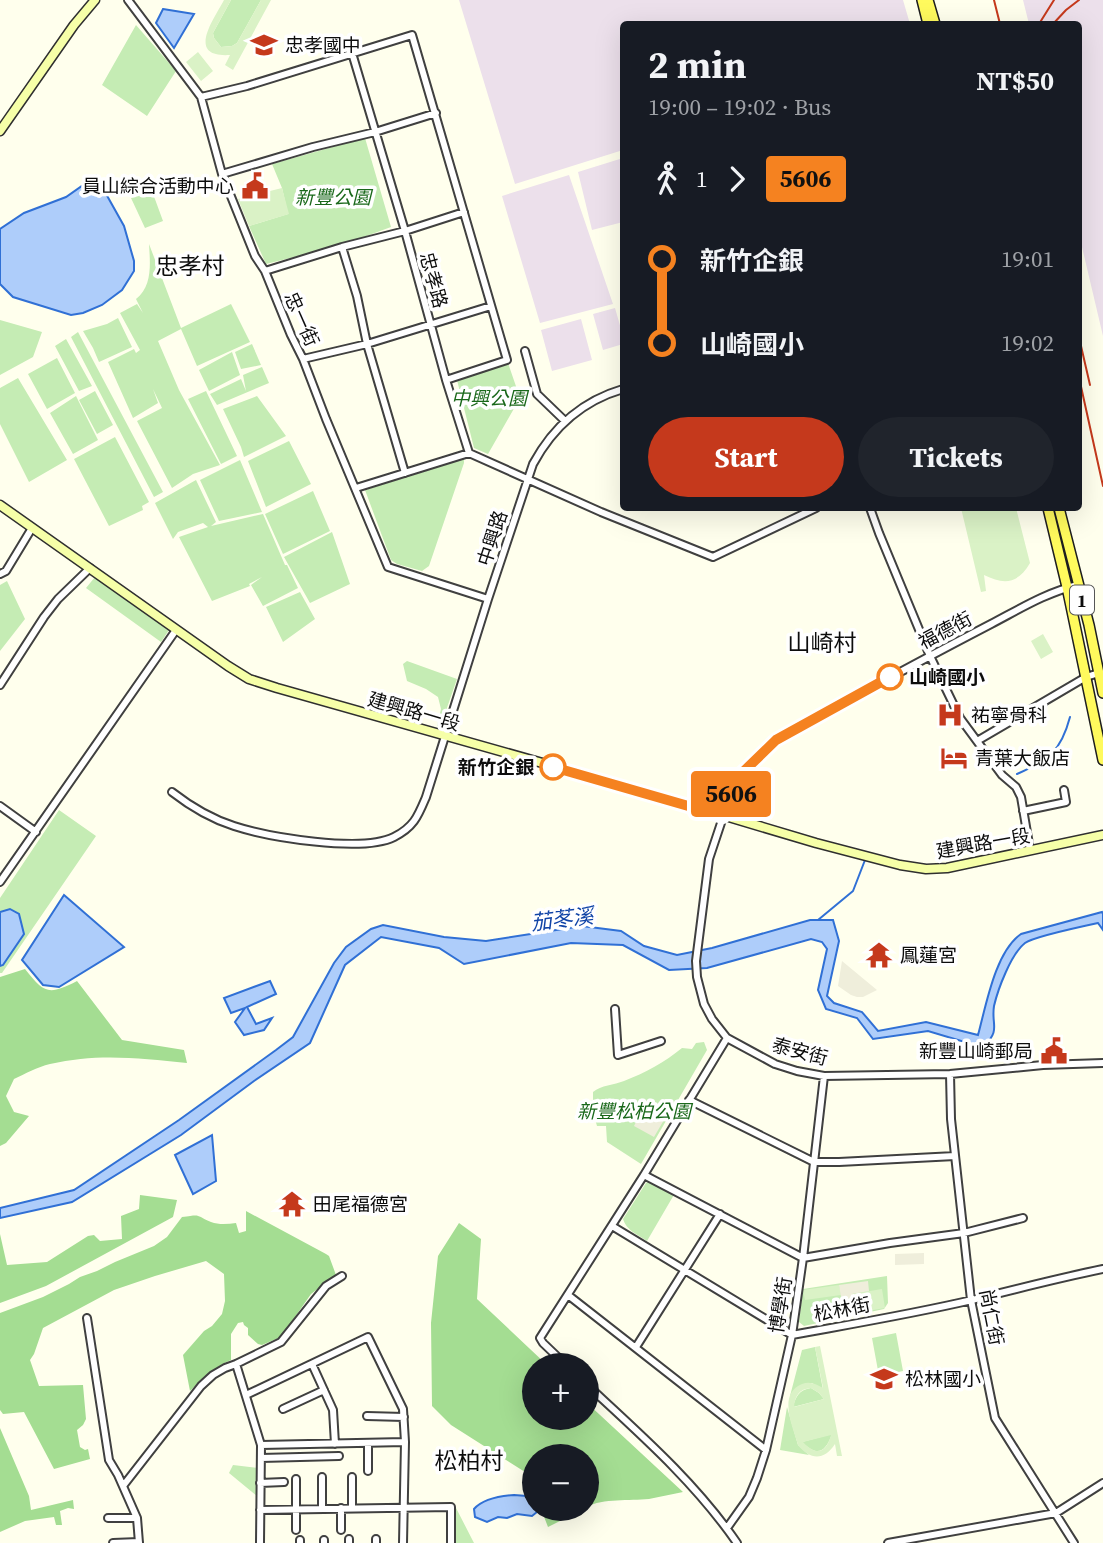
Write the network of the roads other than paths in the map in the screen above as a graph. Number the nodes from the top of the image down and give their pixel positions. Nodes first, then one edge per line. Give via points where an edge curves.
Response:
1 (95, 0) edge
2 (128, 0) edge
3 (922, 0) edge
4 (928, 0) edge
5 (927, 21) edge
6 (934, 21) edge
7 (352, 53) junction
8 (201, 97) junction
9 (436, 113) junction
10 (0, 131) edge
11 (375, 132) junction
12 (222, 174) junction
13 (464, 212) junction
14 (405, 231) junction
15 (342, 247) junction
16 (265, 271) junction
17 (491, 306) junction
18 (430, 324) junction
19 (367, 344) junction
20 (525, 351) dead end
21 (303, 359) junction
22 (446, 380) junction
23 (620, 390) edge
24 (565, 421) junction
25 (469, 453) junction
26 (405, 473) junction
27 (528, 478) junction
28 (356, 488) junction
29 (0, 505) edge
30 (803, 511) edge
31 (871, 511) edge
32 (1049, 511) edge
33 (1060, 511) edge
34 (32, 528) junction
35 (90, 568) junction
36 (2, 571) edge
37 (1078, 585) junction
38 (1067, 587) junction
39 (488, 599) junction
40 (176, 630) junction
41 (930, 656) junction
42 (1100, 673) junction
43 (1086, 677) junction
44 (0, 685) edge
45 (1103, 693) edge
46 (445, 737) junction
47 (977, 741) junction
48 (1103, 760) edge
49 (1064, 790) dead end
50 (172, 793) dead end
51 (0, 806) edge
52 (1023, 811) junction
53 (723, 816) junction
54 (36, 832) junction
55 (1103, 835) edge
56 (1030, 850) junction
57 (0, 882) edge
58 (615, 1009) dead end
59 (727, 1038) junction
60 (661, 1041) dead end
61 (1103, 1063) edge
62 (950, 1074) junction
63 (824, 1076) junction
64 (689, 1100) junction
65 (955, 1156) junction
66 (814, 1162) junction
67 (643, 1175) junction
68 (720, 1214) junction
69 (1023, 1218) dead end
70 (612, 1226) junction
71 (964, 1233) junction
72 (803, 1258) junction
73 (1103, 1269) edge
74 (684, 1271) junction
75 (342, 1276) dead end
76 (568, 1295) junction
77 (971, 1300) junction
78 (87, 1318) dead end
79 (792, 1335) junction
80 (636, 1348) junction
81 (553, 1353) edge
82 (236, 1364) junction
83 (312, 1364) junction
84 (324, 1390) junction
85 (246, 1395) junction
86 (599, 1396) edge
87 (282, 1409) dead end
88 (367, 1416) dead end
89 (404, 1417) junction
90 (405, 1442) junction
91 (368, 1443) junction
92 (335, 1444) junction
93 (261, 1445) junction
94 (766, 1450) junction
95 (339, 1456) dead end
96 (261, 1458) junction
97 (368, 1471) dead end
98 (322, 1477) dead end
99 (352, 1477) dead end
100 (296, 1479) dead end
101 (284, 1482) dead end
102 (260, 1483) junction
103 (1103, 1483) edge
104 (123, 1486) junction
105 (404, 1507) junction
106 (322, 1508) junction
107 (341, 1508) junction
108 (352, 1508) junction
109 (295, 1509) junction
110 (260, 1510) junction
111 (1056, 1513) junction
112 (108, 1517) dead end
113 (137, 1518) junction
114 (727, 1528) junction
115 (296, 1530) dead end
116 (341, 1530) dead end
117 (139, 1542) edge
118 (113, 1543) edge
119 (260, 1543) edge
120 (403, 1543) edge
121 (451, 1543) edge
122 (737, 1543) edge
123 (888, 1543) edge
124 (1074, 1543) edge

1 - 10 street
2 - 8 street, 忠一街
3 - 5 main road
4 - 6 main road
7 - 8 street
7 - 9 street via 412,35
7 - 11 street, 忠孝路
8 - 12 street, 忠一街
9 - 11 street
9 - 13 street
11 - 12 street
11 - 14 street, 忠孝路
12 - 16 street, 忠一街
13 - 14 street
13 - 17 street
14 - 15 street
14 - 18 street, 忠孝路
15 - 16 street
15 - 19 street
16 - 21 street, 忠一街
17 - 18 street
17 - 22 street via 508,359
18 - 19 street
18 - 22 street, 忠孝路
19 - 21 street
19 - 26 street
20 - 24 street via 537,394
21 - 28 street, 忠一街
22 - 25 street, 忠孝路
23 - 24 street, 中興路 via 593,401
24 - 27 street, 中興路 via 544,444
25 - 26 street
25 - 27 street
26 - 28 street
27 - 30 street via 713,557
27 - 39 street, 中興路
28 - 39 street, 忠一街 via 388,567
29 - 34 street, 建興路一段
31 - 41 street
32 - 38 main road, 1
33 - 37 main road, 1
34 - 35 street, 建興路一段
34 - 36 street
35 - 40 street, 建興路一段
35 - 44 street via 44,617
37 - 38 street, 福德街
37 - 42 main road, 1
38 - 41 street, 福德街
38 - 43 main road, 1
39 - 46 street, 中興路
40 - 46 street, 建興路一段 via 249,679
40 - 54 street
41 - 47 street via 960,718
41 - 53 street, 福德街 via 776,740 740,775
42 - 43 street
42 - 45 main road, 1
43 - 47 street
43 - 48 main road, 1
46 - 50 street, 中興路 via 415,822 379,842 300,840 245,829 216,820
46 - 53 street, 建興路一段
47 - 52 street via 1016,787
49 - 52 street via 1066,802
51 - 54 street
52 - 56 street
53 - 56 street, 建興路一段 via 926,869
53 - 59 street, 泰安街 via 709,859 697,977 704,1004
54 - 57 street
55 - 56 street, 建興路一段
58 - 60 street via 618,1055
59 - 63 street, 泰安街 via 775,1064
59 - 64 street
61 - 62 street, 泰安街
62 - 63 street, 泰安街
62 - 65 street, 尚仁街
63 - 66 street, 博學街
64 - 66 street
64 - 67 street
65 - 66 street
65 - 71 street, 尚仁街
66 - 72 street, 博學街
67 - 68 street
67 - 70 street
68 - 72 street
68 - 74 street
69 - 71 street
70 - 74 street, 松林街
70 - 76 street
71 - 72 street
71 - 77 street, 尚仁街
72 - 79 street, 博學街
73 - 77 street, 松林街
74 - 79 street, 松林街
74 - 80 street
75 - 82 street via 326,1286 281,1342
76 - 80 street
76 - 81 street via 540,1338
77 - 79 street, 松林街
77 - 111 street, 尚仁街 via 995,1418
78 - 104 street via 109,1460
79 - 94 street, 博學街
80 - 94 street
82 - 85 street
82 - 104 street via 201,1386
83 - 84 street
83 - 85 street
83 - 89 street via 368,1337
84 - 87 street
84 - 92 street via 333,1410
85 - 93 street
86 - 114 street via 680,1472
88 - 89 street
89 - 90 street
90 - 91 street
90 - 105 street
91 - 92 street
91 - 97 street
92 - 93 street
93 - 96 street
94 - 114 street, 博學街 via 749,1497
95 - 96 street
96 - 102 street
98 - 106 street
99 - 108 street
100 - 109 street
101 - 102 street
102 - 110 street
103 - 111 street
104 - 113 street
105 - 108 street
105 - 120 street
105 - 121 street via 451,1507
106 - 107 street
106 - 109 street
107 - 108 street
107 - 116 street
109 - 110 street
109 - 115 street
110 - 119 street
111 - 123 street
111 - 124 street, 尚仁街
112 - 113 street
113 - 117 street
114 - 122 street
117 - 118 street

